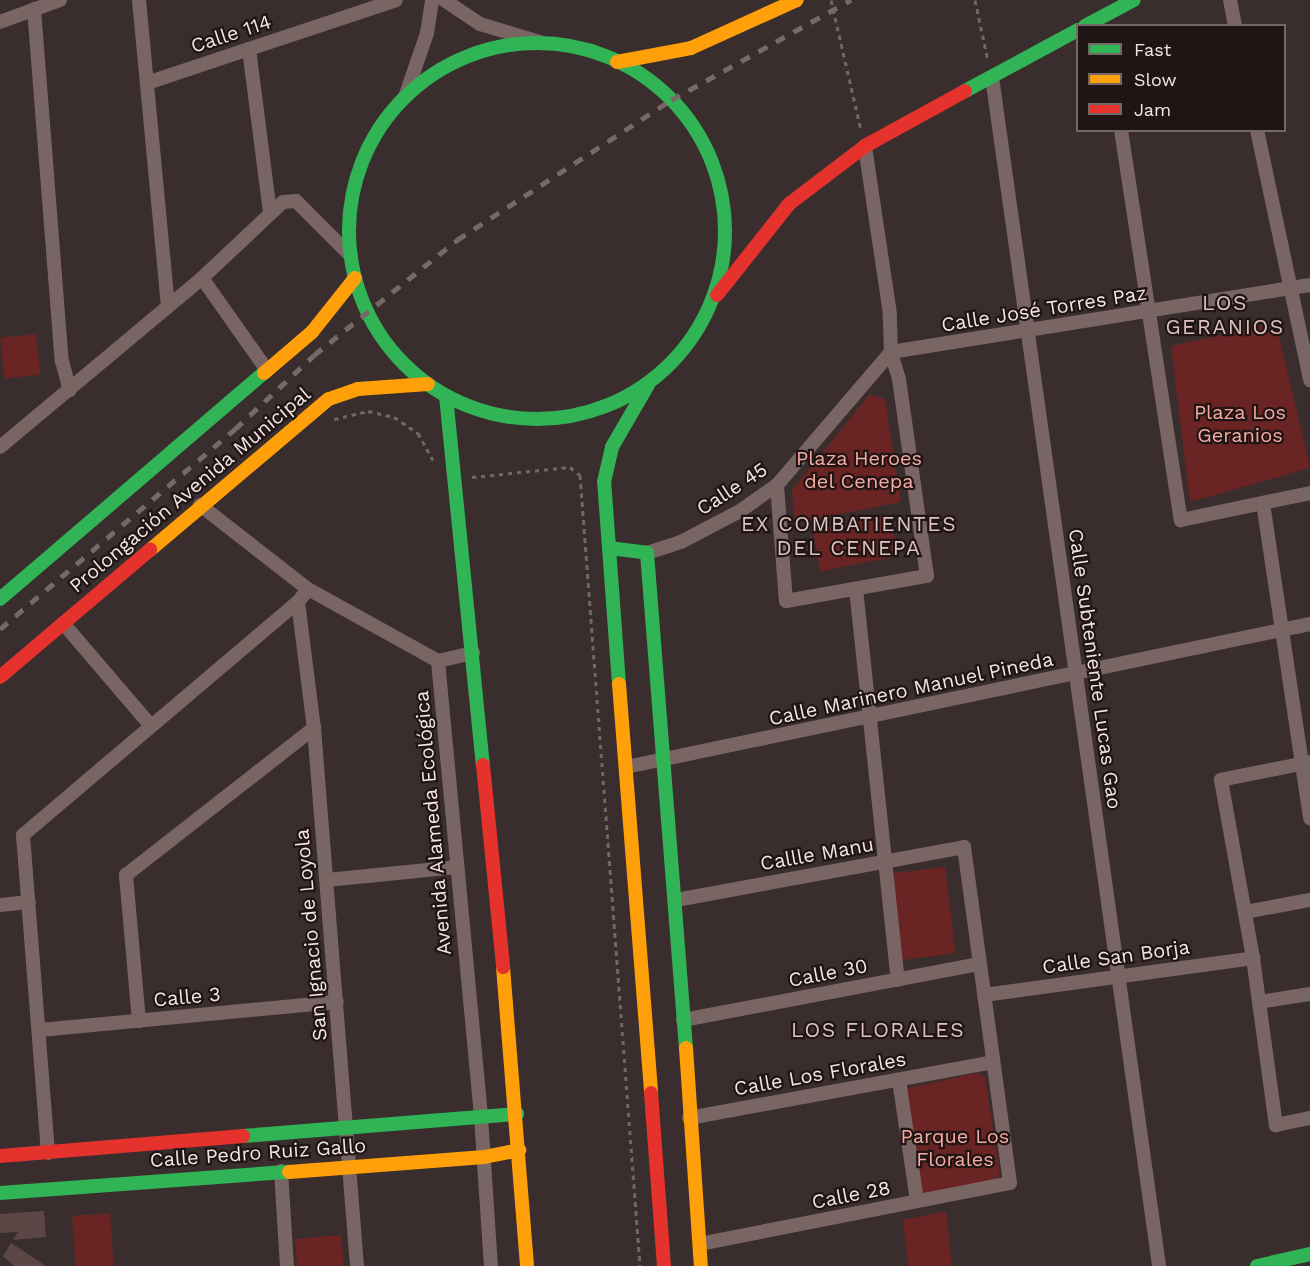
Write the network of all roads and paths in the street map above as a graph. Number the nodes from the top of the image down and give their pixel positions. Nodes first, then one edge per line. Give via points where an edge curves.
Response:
1 (60, 0) edge
2 (139, 0) edge
3 (396, 0) edge
4 (432, 0) edge
5 (444, 0) edge
6 (797, 0) edge
7 (831, 0) edge
8 (975, 0) edge
9 (1134, 0) edge
10 (1230, 0) edge
11 (34, 9) junction
12 (1104, 21) edge
13 (0, 22) edge
14 (1235, 24) edge
15 (1076, 31) edge
16 (543, 43) junction
17 (249, 49) junction
18 (617, 62) junction
19 (992, 77) junction
20 (147, 83) junction
21 (405, 97) junction
22 (1121, 132) edge
23 (1257, 132) edge
24 (865, 146) junction
25 (270, 214) junction
26 (351, 256) junction
27 (202, 278) junction
28 (355, 278) junction
29 (1310, 285) edge
30 (1291, 288) junction
31 (168, 306) junction
32 (705, 312) junction
33 (1149, 312) junction
34 (1028, 332) junction
35 (891, 352) junction
36 (267, 370) junction
37 (651, 380) junction
38 (1310, 380) edge
39 (428, 384) junction
40 (70, 390) junction
41 (446, 396) junction
42 (331, 420) dead end
43 (0, 447) edge
44 (434, 463) dead end
45 (456, 477) junction
46 (777, 485) junction
47 (1310, 493) edge
48 (1263, 502) junction
49 (200, 505) junction
50 (609, 548) junction
51 (647, 553) junction
52 (308, 589) junction
53 (856, 589) junction
54 (0, 599) edge
55 (298, 602) junction
56 (63, 623) junction
57 (1310, 624) edge
58 (1283, 630) junction
59 (473, 653) junction
60 (438, 661) junction
61 (1076, 674) junction
62 (0, 677) edge
63 (867, 718) junction
64 (151, 726) junction
65 (314, 728) junction
66 (666, 761) junction
67 (1305, 763) edge
68 (626, 767) junction
69 (1310, 819) edge
70 (884, 861) junction
71 (457, 867) junction
72 (327, 880) junction
73 (676, 900) junction
74 (1310, 900) edge
75 (29, 902) junction
76 (0, 905) edge
77 (1245, 912) junction
78 (1253, 958) junction
79 (980, 964) junction
80 (1118, 976) junction
81 (898, 980) junction
82 (1310, 994) edge
83 (984, 995) junction
84 (337, 1002) junction
85 (1259, 1002) junction
86 (683, 1020) junction
87 (139, 1021) junction
88 (40, 1030) junction
89 (993, 1062) junction
90 (899, 1080) junction
91 (517, 1114) junction
92 (482, 1117) junction
93 (689, 1118) junction
94 (1310, 1118) edge
95 (347, 1129) junction
96 (519, 1150) junction
97 (48, 1153) junction
98 (0, 1156) edge
99 (484, 1157) junction
100 (350, 1166) junction
101 (281, 1171) junction
102 (0, 1193) edge
103 (917, 1201) junction
104 (700, 1244) junction
105 (1310, 1254) edge
106 (287, 1266) edge
107 (357, 1266) edge
108 (491, 1266) edge
109 (527, 1266) edge
110 (640, 1266) edge
111 (664, 1266) edge
112 (701, 1266) edge
113 (1159, 1266) edge
114 (1257, 1266) edge

1 - 11 street
2 - 20 street
3 - 17 street, Calle 114
4 - 21 street via 427,33
5 - 16 street via 480,24
6 - 18 main road via 691,48
7 - 24 path
8 - 19 path
9 - 12 main road
10 - 14 street
11 - 13 street
11 - 40 street via 62,361
15 - 19 main road
16 - 18 main road via 586,50
16 - 21 main road via 500,46 459,59
17 - 20 street, Calle 114
17 - 25 street
18 - 32 main road via 645,78 678,107 711,163 722,205 723,249
19 - 24 main road
19 - 34 street, Calle Subteniente Lucas Gao
20 - 31 street
21 - 26 main road via 378,130 359,170 350,213
22 - 33 street
23 - 30 street
24 - 32 main road via 789,204
24 - 35 street via 890,314
25 - 26 street via 283,202 296,201
25 - 27 street
26 - 28 main road
27 - 31 street
27 - 36 street
28 - 36 main road, Prolongación Avenida Municipal via 312,332
28 - 39 main road via 382,338
29 - 30 street, Calle José Torres Paz
30 - 33 street, Calle José Torres Paz
30 - 38 street
31 - 40 street
32 - 37 main road via 682,349
33 - 34 street, Calle José Torres Paz
33 - 48 street via 1181,520
34 - 35 street, Calle José Torres Paz
34 - 61 street, Calle Subteniente Lucas Gao
35 - 46 street, Calle 45
35 - 53 street via 899,379 927,576
36 - 54 main road, Prolongación Avenida Municipal
37 - 41 main road via 594,410 551,419 487,412
37 - 50 main road via 612,447 604,482
39 - 41 main road
39 - 49 main road, Prolongación Avenida Municipal via 358,389 329,399
40 - 43 street
41 - 45 main road
42 - 44 path via 368,411 394,417 418,433
45 - 59 main road
45 - 110 path via 570,467 580,475
46 - 51 street, Calle 45 via 740,511 681,542
46 - 53 street via 786,601
47 - 48 street
48 - 58 street
49 - 52 street, Avenida Alameda Ecológica
49 - 56 main road, Prolongación Avenida Municipal
50 - 51 main road
50 - 68 main road
51 - 66 main road
52 - 55 street
52 - 60 street, Avenida Alameda Ecológica
53 - 63 street
55 - 64 street
55 - 65 street, San Ignacio de Loyola
56 - 62 main road, Prolongación Avenida Municipal
56 - 64 street
57 - 58 street, Calle Marinero Manuel Pineda
58 - 61 street, Calle Marinero Manuel Pineda
58 - 67 street
59 - 60 street
59 - 91 main road
60 - 71 street, Avenida Alameda Ecológica
61 - 63 street, Calle Marinero Manuel Pineda
61 - 80 street, Calle Subteniente Lucas Gao
63 - 66 street, Calle Marinero Manuel Pineda
63 - 70 street
64 - 75 street via 23,836
65 - 72 street, San Ignacio de Loyola
65 - 87 street via 126,875
66 - 68 street, Calle Marinero Manuel Pineda
66 - 73 main road
67 - 69 street
67 - 77 street via 1221,780
68 - 111 main road
70 - 73 street, Callle Manu
70 - 79 street, Callle Manu via 964,846
70 - 81 street
71 - 72 street
71 - 92 street, Avenida Alameda Ecológica
72 - 84 street, San Ignacio de Loyola
73 - 86 main road
74 - 77 street
75 - 76 street
75 - 88 street
77 - 78 street
78 - 80 street, Calle San Borja
78 - 85 street
79 - 81 street, Calle 30
79 - 83 street
80 - 83 street, Calle San Borja
80 - 113 street, Calle Subteniente Lucas Gao
81 - 86 street, Calle 30
82 - 85 street
83 - 89 street
84 - 87 street, Calle 3
84 - 95 street, San Ignacio de Loyola
85 - 94 street via 1276,1125
86 - 93 main road
87 - 88 street, Calle 3
88 - 97 street
89 - 90 street, Calle Los Florales
89 - 103 street, Calle 28 via 1010,1183
90 - 93 street, Calle Los Florales
90 - 103 street
91 - 92 main road, Calle Pedro Ruiz Gallo
91 - 96 main road
92 - 95 main road, Calle Pedro Ruiz Gallo
92 - 99 street, Avenida Alameda Ecológica
93 - 104 main road
95 - 97 main road, Calle Pedro Ruiz Gallo
95 - 100 street, San Ignacio de Loyola
96 - 99 main road, Calle Pedro Ruiz Gallo
96 - 109 main road
97 - 98 main road, Calle Pedro Ruiz Gallo
99 - 100 main road, Calle Pedro Ruiz Gallo
99 - 108 street, Avenida Alameda Ecológica
100 - 101 main road, Calle Pedro Ruiz Gallo
100 - 107 street, San Ignacio de Loyola
101 - 102 main road, Calle Pedro Ruiz Gallo
101 - 106 street
103 - 104 street, Calle 28
104 - 112 main road
105 - 114 main road

